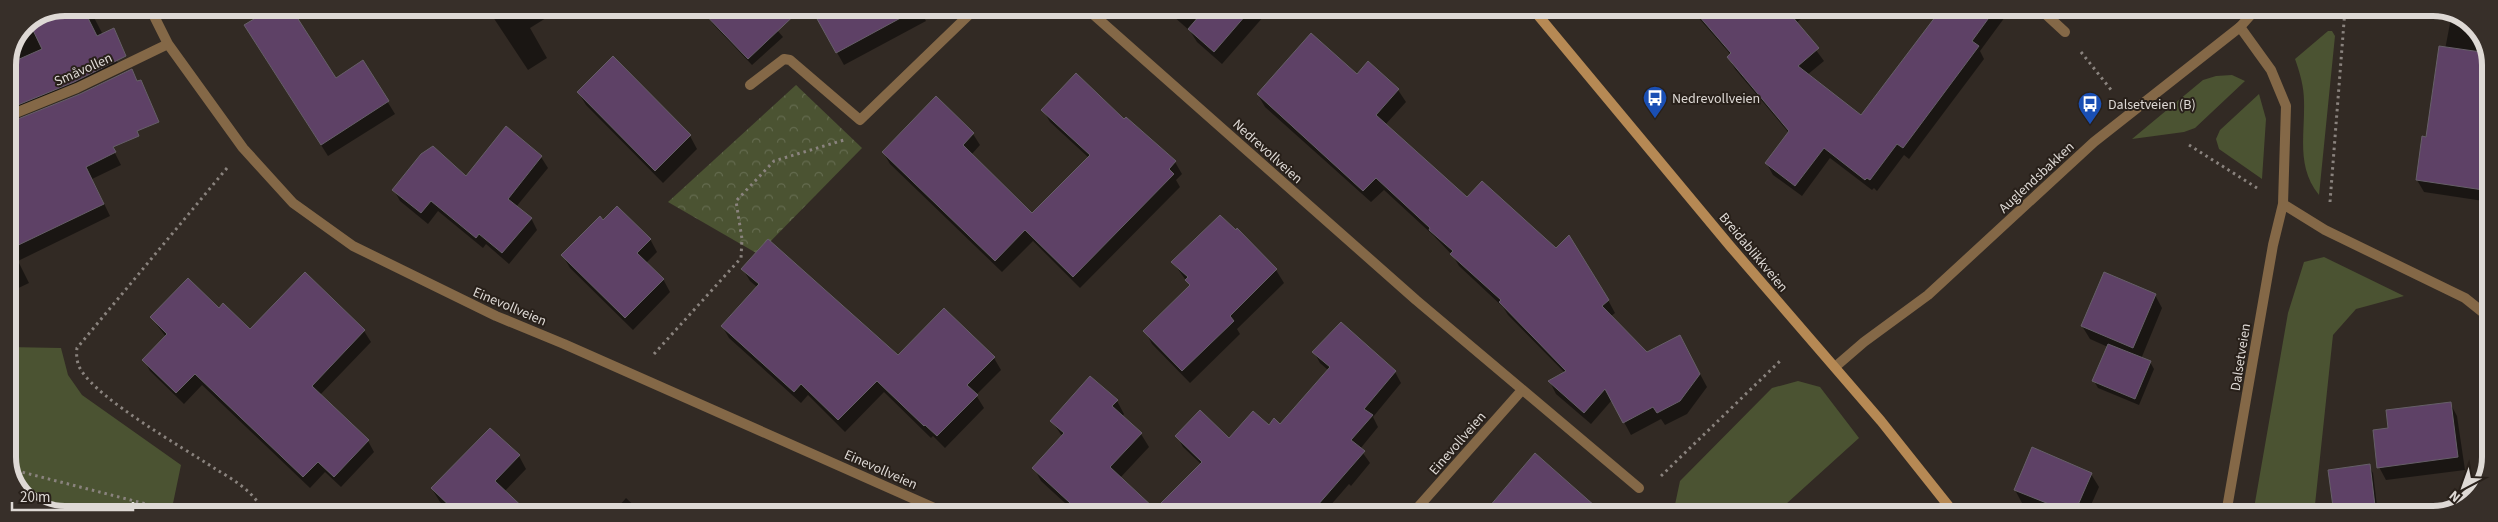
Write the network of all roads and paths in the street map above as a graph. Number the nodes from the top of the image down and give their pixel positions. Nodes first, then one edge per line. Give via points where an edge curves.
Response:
1 (154, 16) edge
2 (968, 16) edge
3 (1095, 16) edge
4 (1539, 16) edge
5 (2048, 16) edge
6 (2249, 16) edge
7 (2343, 16) edge
8 (2240, 27) junction
9 (2065, 32) joint
10 (168, 44) junction
11 (750, 85) dead end
12 (2112, 91) dead end
13 (16, 113) edge
14 (860, 120) junction
15 (2189, 144) dead end
16 (243, 148) junction
17 (2283, 204) junction
18 (2325, 230) junction
19 (2482, 312) edge
20 (1781, 360) dead end
21 (1835, 367) junction
22 (635, 375) junction
23 (1522, 390) junction
24 (19, 471) edge
25 (1658, 479) dead end
26 (1639, 488) dead end
27 (154, 506) edge
28 (258, 506) edge
29 (930, 506) edge
30 (1419, 506) edge
31 (1948, 506) edge
32 (2227, 506) edge

1 - 10 street, Einevollveien
2 - 14 street
3 - 23 street, Nedrevollveien
4 - 21 main road, Breidablikkveien
5 - 9 street
6 - 8 street, Auglendsbakken
7 - 18 path via 2330,203
8 - 17 street, Dalsetveien via 2271,70 2286,106
8 - 21 street, Auglendsbakken via 2094,142 1928,295
9 - 12 path
10 - 13 street, Småvollen via 77,88
10 - 16 street, Einevollveien
11 - 14 street via 784,58
14 - 22 path via 842,142 774,161 736,201 742,239 740,258
15 - 17 path
16 - 22 street, Einevollveien via 293,203 353,246 496,316
16 - 28 path via 77,348 76,357 90,383 125,410 245,488
17 - 18 street
17 - 32 street, Dalsetveien via 2271,254
18 - 19 street via 2465,298
20 - 25 path
21 - 31 main road, Breidablikkveien
22 - 29 street, Einevollveien
23 - 26 street, Nedrevollveien
23 - 30 street, Einevollveien
24 - 27 path

